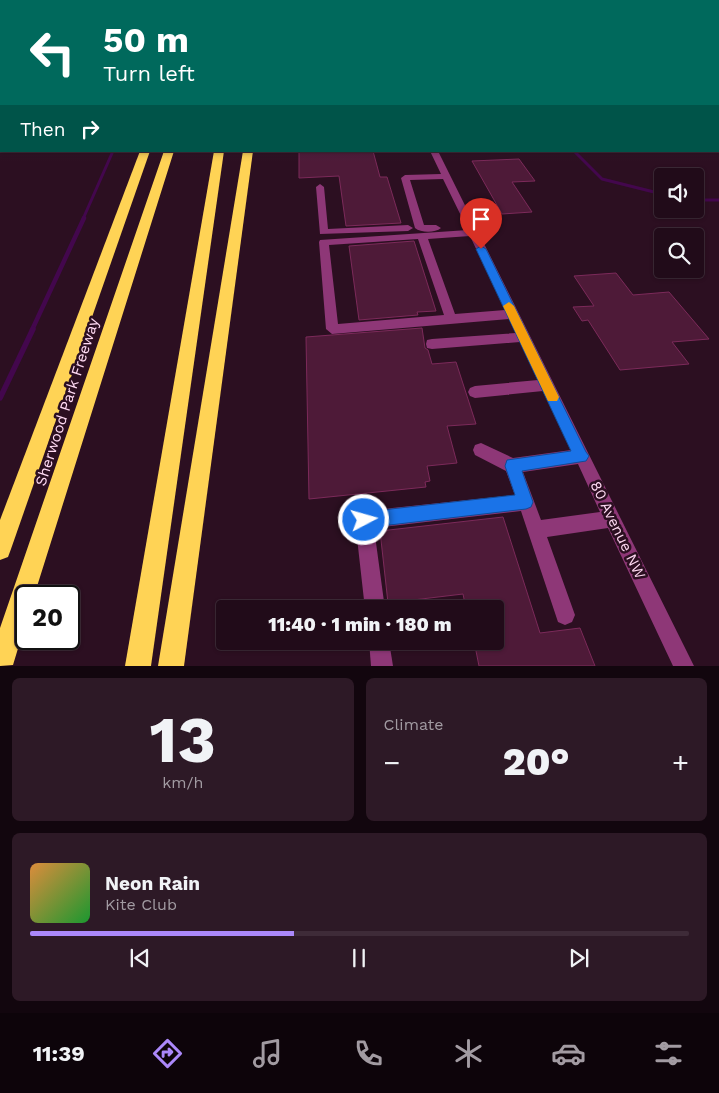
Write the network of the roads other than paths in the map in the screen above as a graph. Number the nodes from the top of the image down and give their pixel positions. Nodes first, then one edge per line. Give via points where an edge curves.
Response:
1 (145, 152) edge
2 (169, 152) edge
3 (219, 152) edge
4 (248, 152) edge
5 (434, 152) edge
6 (446, 176) junction
7 (320, 187) dead end
8 (421, 232) junction
9 (466, 233) junction
10 (513, 314) junction
11 (451, 319) junction
12 (524, 337) junction
13 (432, 344) dead end
14 (547, 385) junction
15 (475, 392) dead end
16 (481, 450) dead end
17 (581, 456) junction
18 (512, 466) junction
19 (526, 502) junction
20 (613, 519) junction
21 (535, 530) junction
22 (0, 549) edge
23 (374, 600) edge
24 (564, 615) dead end
25 (380, 650) edge
26 (0, 665) edge
27 (138, 666) edge
28 (171, 666) edge
29 (382, 666) edge
30 (684, 666) edge

1 - 22 highway
2 - 26 highway, Sherwood Park Freeway
3 - 27 highway
4 - 28 highway
5 - 6 street, 80 Avenue NW
6 - 8 street via 405,178
6 - 9 street, 80 Avenue NW
7 - 8 street via 323,232
8 - 9 street
8 - 11 street
8 - 11 street via 324,242 332,329
9 - 10 street, 80 Avenue NW
10 - 11 street
10 - 12 street, 80 Avenue NW
12 - 13 street
12 - 14 street, 80 Avenue NW
14 - 15 street
14 - 17 street, 80 Avenue NW
16 - 18 street
17 - 18 street
17 - 20 street, 80 Avenue NW
18 - 19 street
19 - 21 street
19 - 23 street via 364,520
20 - 21 street
20 - 30 street, 80 Avenue NW
21 - 24 street
25 - 29 street

